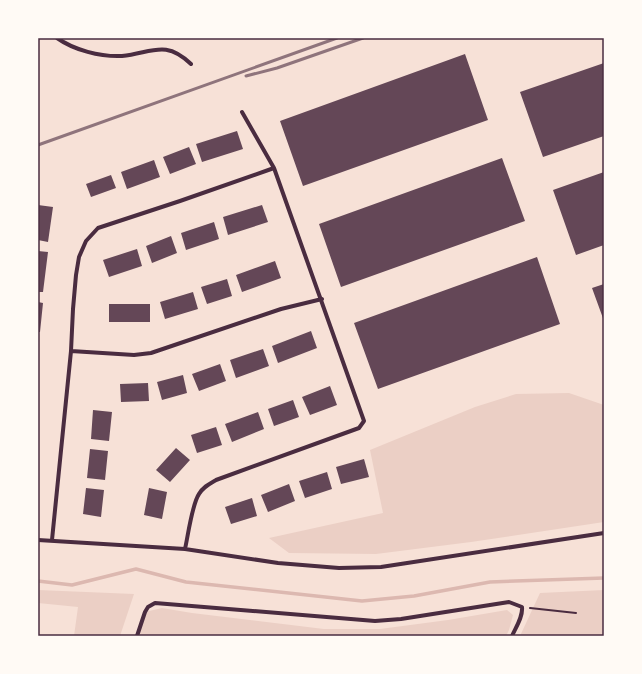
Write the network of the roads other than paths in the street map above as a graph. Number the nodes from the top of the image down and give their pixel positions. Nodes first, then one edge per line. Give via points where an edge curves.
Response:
1 (57, 38) edge
2 (191, 64) dead end
3 (242, 112) dead end
4 (274, 168) junction
5 (322, 300) junction
6 (71, 351) junction
7 (604, 533) edge
8 (38, 540) edge
9 (52, 540) junction
10 (185, 549) junction
11 (137, 636) edge
12 (512, 636) edge

1 - 2 street via 78,48 114,56 164,49 183,56
3 - 4 street
4 - 5 street
4 - 6 street via 98,228 86,241 79,257
5 - 6 street via 281,310 151,353 134,355
5 - 10 street via 364,420 359,428 205,486 198,494 194,506
6 - 9 street
7 - 10 street via 381,567 339,568 278,563
8 - 9 street
9 - 10 street
11 - 12 street via 145,612 156,603 375,622 509,602 522,607 521,619

